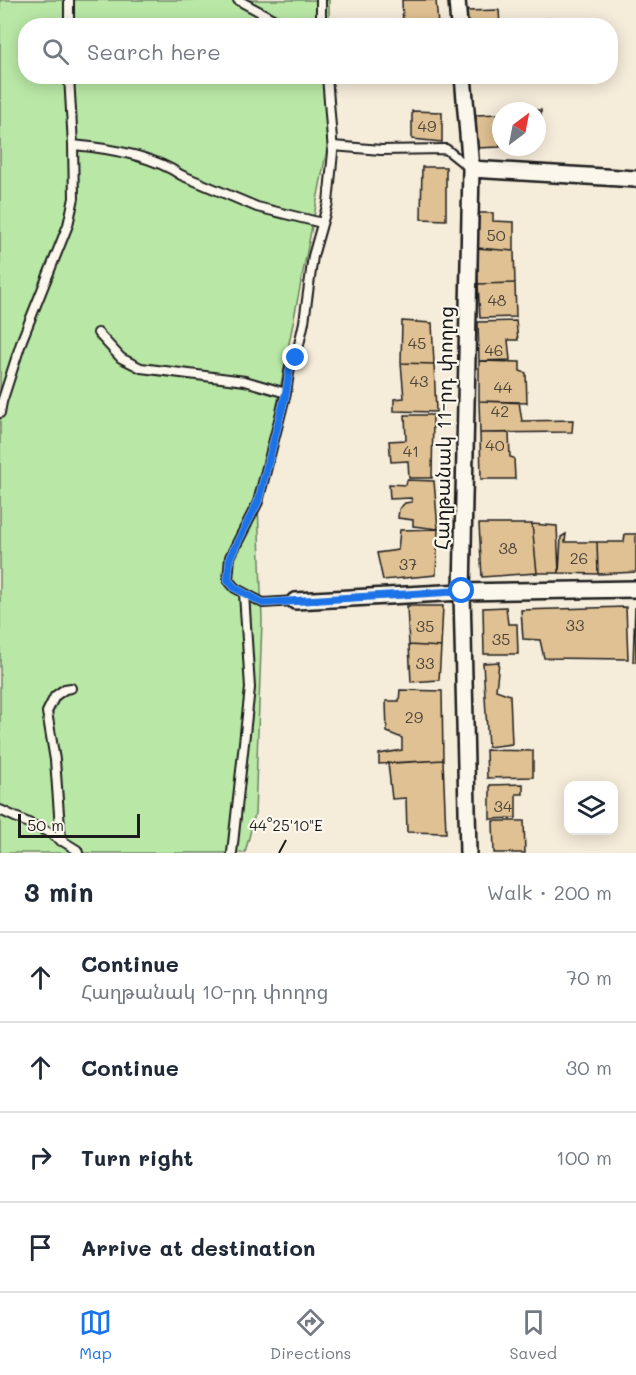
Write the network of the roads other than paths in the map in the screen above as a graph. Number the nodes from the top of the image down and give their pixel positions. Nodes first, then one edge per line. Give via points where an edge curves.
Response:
1 (69, 0) edge
2 (238, 0) edge
3 (321, 0) edge
4 (457, 0) edge
5 (69, 18) edge
6 (271, 18) edge
7 (321, 18) edge
8 (458, 18) edge
9 (69, 84) edge
10 (328, 84) edge
11 (464, 84) edge
12 (73, 145) junction
13 (333, 146) junction
14 (471, 169) junction
15 (636, 179) edge
16 (322, 223) junction
17 (98, 333) dead end
18 (286, 393) junction
19 (0, 413) edge
20 (636, 589) edge
21 (462, 591) junction
22 (244, 593) junction
23 (295, 601) joint
24 (71, 688) dead end
25 (0, 810) edge
26 (62, 841) junction
27 (78, 853) edge
28 (232, 853) edge
29 (468, 853) edge

1 - 5 lane
2 - 6 lane
3 - 7 lane
4 - 8 street
9 - 12 lane
10 - 13 lane
11 - 14 street, Հաղթանակ 11-րդ փողոց
12 - 16 lane via 150,161 257,207
12 - 19 lane via 74,198 68,225 21,340
13 - 14 lane via 446,149
13 - 16 lane via 328,203
14 - 15 street
14 - 21 street, Հաղթանակ 11-րդ փողոց
16 - 18 lane
17 - 18 lane via 121,358 141,368 245,381
18 - 22 lane via 258,502 230,557 228,580
20 - 21 street
21 - 23 street
21 - 29 street, Հաղթանակ 11-րդ փողոց
22 - 23 lane via 263,603
22 - 28 lane via 250,687
24 - 26 lane via 55,696 47,712
25 - 26 lane
26 - 27 lane

